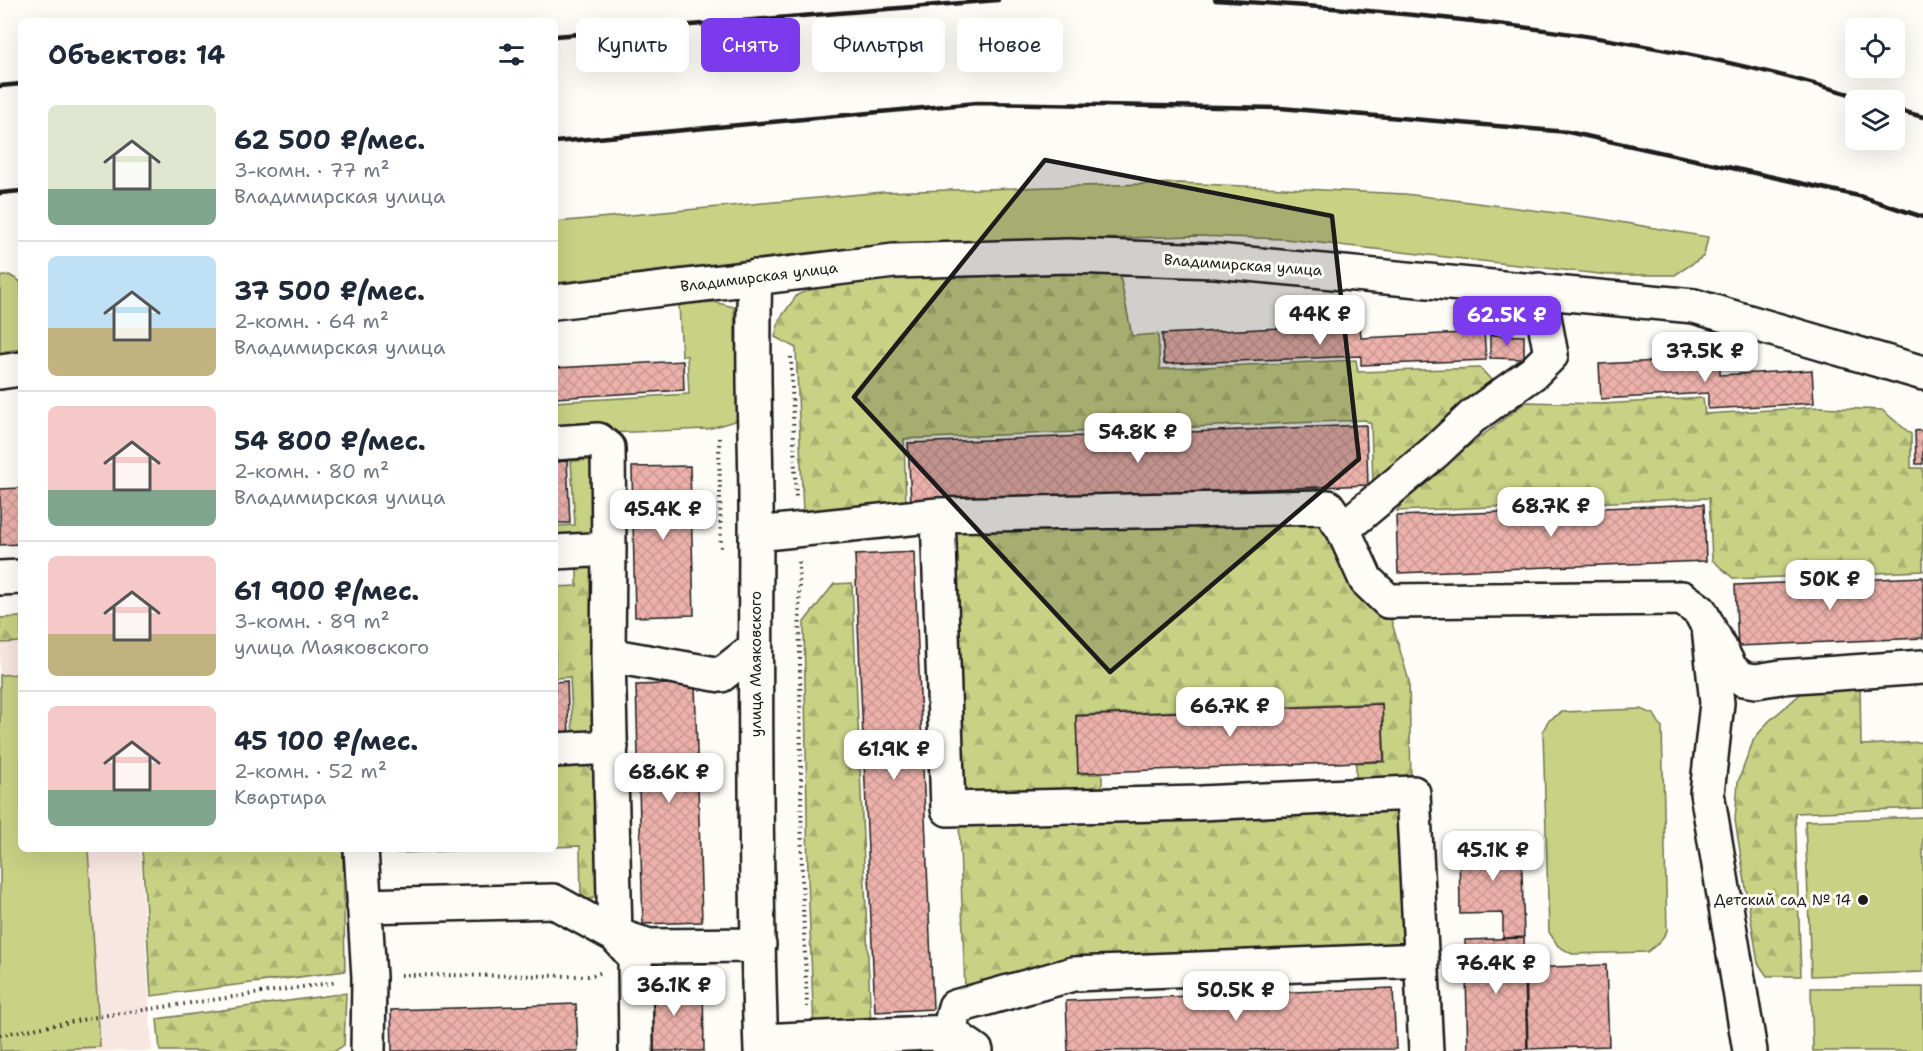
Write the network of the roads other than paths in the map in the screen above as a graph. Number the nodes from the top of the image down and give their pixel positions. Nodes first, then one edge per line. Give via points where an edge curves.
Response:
1 (754, 278) junction
2 (1539, 290) junction
3 (558, 302) edge
4 (18, 369) edge
5 (0, 372) edge
6 (1923, 373) edge
7 (558, 444) edge
8 (938, 515) junction
9 (1343, 529) junction
10 (756, 534) junction
11 (609, 549) junction
12 (558, 552) edge
13 (18, 577) edge
14 (0, 578) edge
15 (1709, 628) junction
16 (754, 649) junction
17 (608, 655) junction
18 (1923, 667) edge
19 (611, 747) junction
20 (558, 750) edge
21 (361, 852) edge
22 (364, 906) junction
23 (615, 935) junction
24 (759, 945) junction
25 (1422, 960) junction
26 (949, 1042) edge
27 (761, 1046) edge
28 (368, 1051) edge
29 (636, 1051) edge
30 (976, 1051) edge
31 (1426, 1051) edge
32 (1750, 1051) edge

1 - 2 street, Владимирская улица via 894,261 1069,256 1216,261
1 - 3 street, Владимирская улица
1 - 10 street, улица Маяковского
2 - 6 street, Владимирская улица via 1694,306
2 - 9 street via 1551,355 1533,373 1472,417
4 - 5 street
7 - 11 street via 598,440 608,447
8 - 9 street via 1328,507
8 - 10 street
8 - 25 street via 948,809 1413,793
9 - 15 street via 1366,580 1388,601 1682,598 1700,611
10 - 16 street, улица Маяковского
11 - 12 street
11 - 17 street
13 - 14 street
15 - 18 street via 1731,670 1743,679
15 - 32 street via 1718,703 1707,793
16 - 17 street via 721,675
16 - 24 street, улица Маяковского
17 - 19 street
19 - 20 street
19 - 23 street
21 - 22 street
22 - 23 street via 553,901
22 - 28 street via 369,977
23 - 24 street via 649,946
23 - 29 street via 635,957
24 - 27 street, улица Маяковского
25 - 26 street via 1073,974 954,1007
25 - 31 street
26 - 27 street via 808,1038
26 - 30 street

